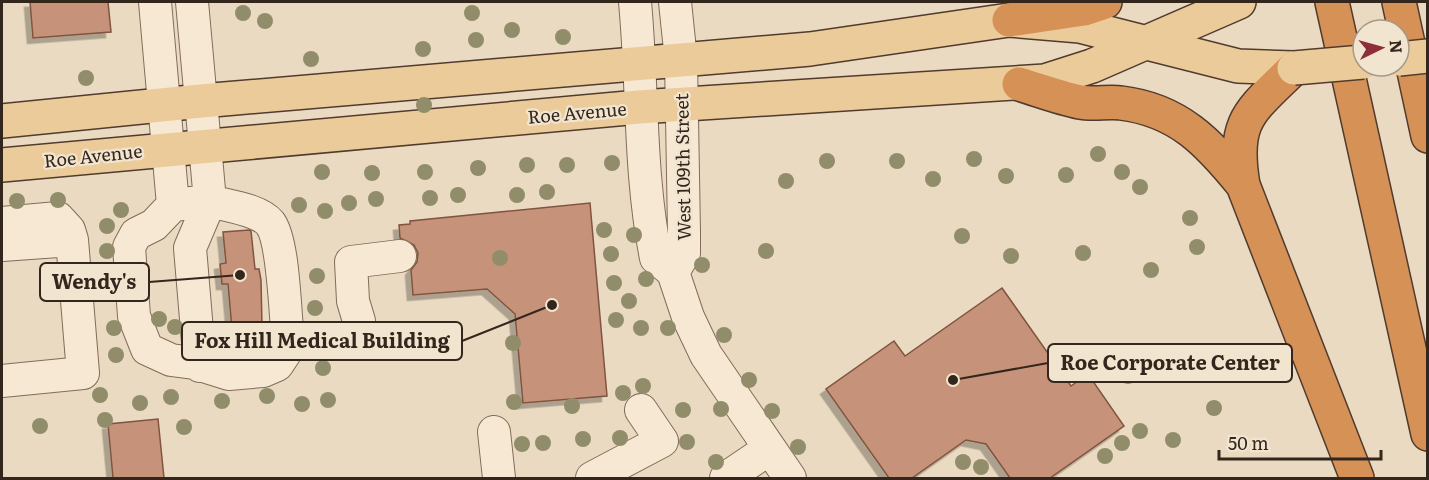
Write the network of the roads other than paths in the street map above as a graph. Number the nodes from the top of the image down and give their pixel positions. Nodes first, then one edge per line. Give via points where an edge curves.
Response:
1 (155, 2) edge
2 (192, 2) edge
3 (635, 2) edge
4 (675, 2) edge
5 (1105, 2) edge
6 (1239, 2) edge
7 (1332, 2) edge
8 (1399, 2) edge
9 (1009, 20) junction
10 (1146, 42) junction
11 (1428, 56) edge
12 (1411, 58) edge
13 (681, 60) junction
14 (641, 63) junction
15 (1351, 63) edge
16 (1294, 68) junction
17 (1019, 84) junction
18 (201, 100) junction
19 (681, 104) junction
20 (165, 105) junction
21 (639, 107) junction
22 (2, 121) edge
23 (1428, 136) edge
24 (204, 144) junction
25 (167, 148) junction
26 (2, 165) edge
27 (1242, 185) junction
28 (210, 201) junction
29 (173, 205) junction
30 (2, 223) edge
31 (72, 240) junction
32 (2, 245) edge
33 (400, 256) dead end
34 (674, 272) junction
35 (359, 321) dead end
36 (200, 363) junction
37 (2, 381) edge
38 (641, 410) dead end
39 (494, 432) dead end
40 (1428, 434) edge
41 (770, 449) junction
42 (499, 478) edge
43 (592, 478) edge
44 (726, 478) edge
45 (790, 478) edge
46 (1357, 478) edge

1 - 20 street
2 - 18 street
3 - 14 street, West 109th Street
4 - 13 street, West 109th Street
5 - 9 highway via 1084,9
6 - 10 main road, Roe Avenue
7 - 40 highway
8 - 23 highway
9 - 10 main road via 1080,26
9 - 13 main road via 810,49
10 - 16 main road via 1238,66
10 - 17 main road, Roe Avenue via 1092,66 1045,81
11 - 12 main road, bridge
13 - 14 main road
13 - 19 street, West 109th Street
14 - 18 main road
14 - 21 street, West 109th Street
15 - 16 main road, bridge
16 - 27 highway via 1246,121 1239,137
17 - 19 main road, Roe Avenue
17 - 27 highway via 1082,103 1121,103 1173,118 1212,147
18 - 20 main road
18 - 24 street
19 - 21 main road, Roe Avenue
19 - 34 street, West 109th Street via 684,254
20 - 22 main road
20 - 25 street
21 - 24 main road, Roe Avenue
21 - 34 street, West 109th Street via 648,222 656,258
24 - 25 main road, Roe Avenue
24 - 28 street
25 - 26 main road, Roe Avenue
25 - 29 street
27 - 46 highway
28 - 29 street
28 - 36 street via 190,248
28 - 36 street via 253,213 270,223 278,240 288,341 277,365 263,372 229,375
29 - 36 street via 154,225 136,234 129,247 134,316 147,349
30 - 31 street via 58,218
31 - 32 street
31 - 37 street via 83,373
33 - 35 street via 351,262 352,301
34 - 41 street, West 109th Street via 688,317 706,355
38 - 43 street via 662,441
39 - 42 street
41 - 44 street
41 - 45 street, West 109th Street

